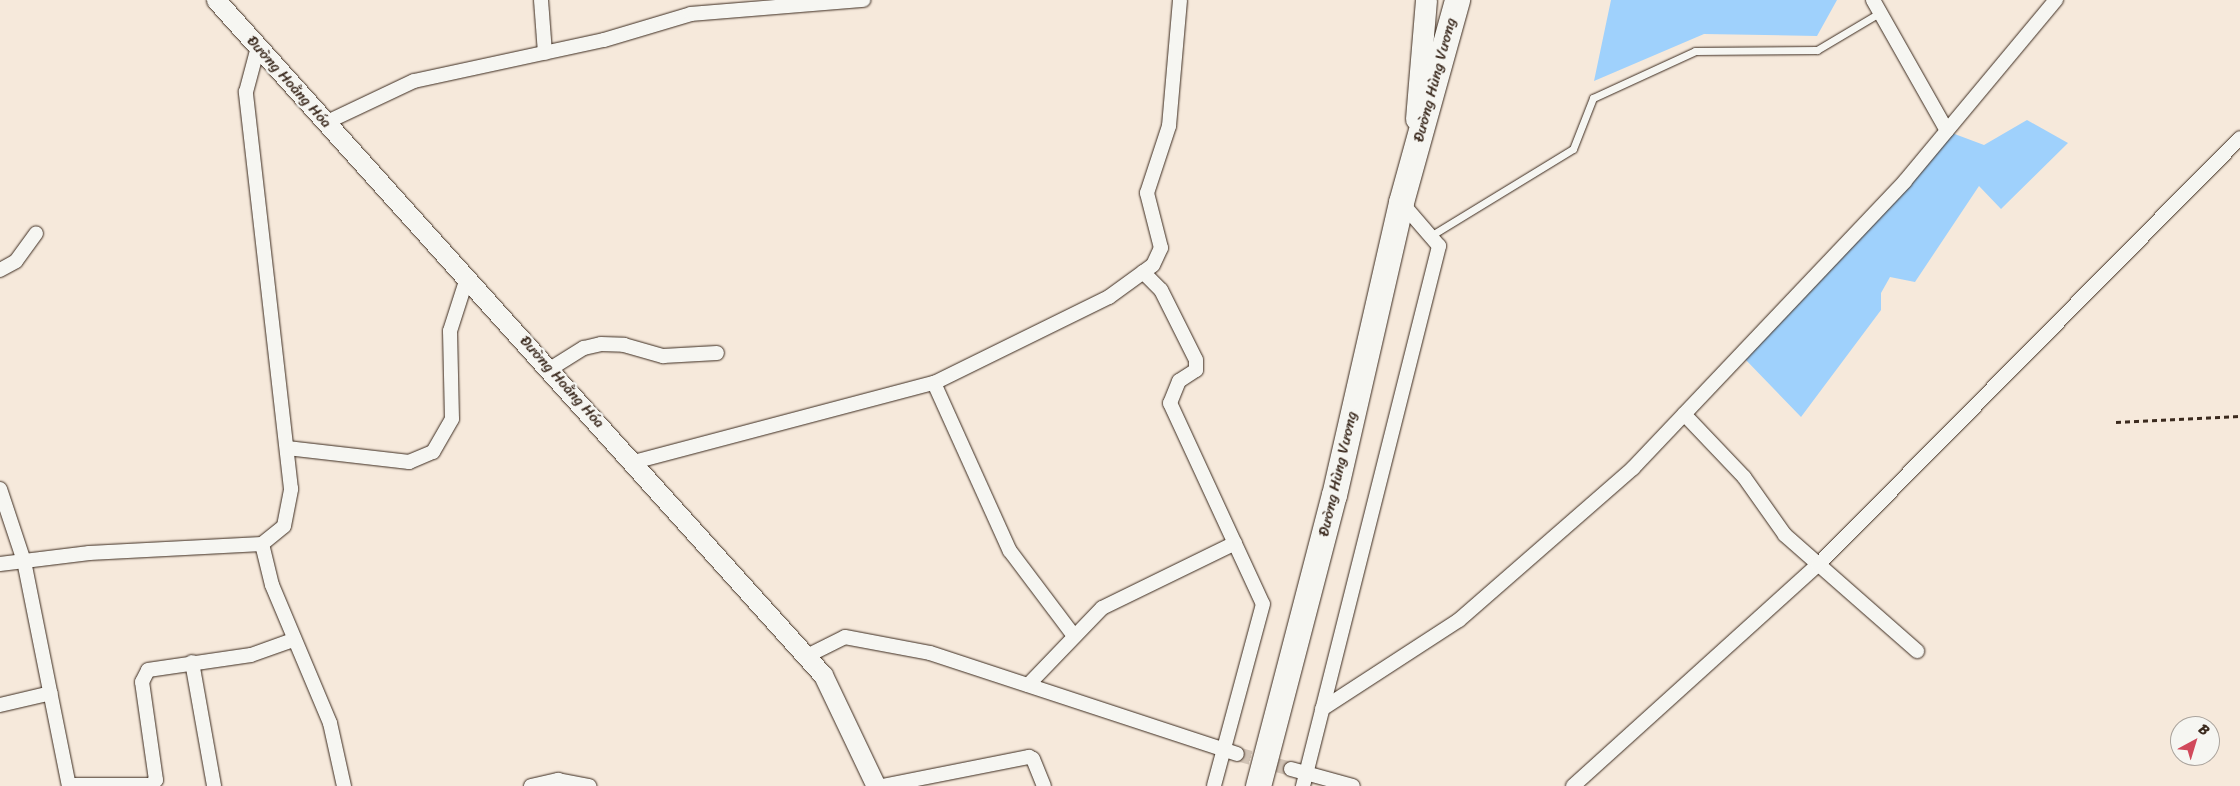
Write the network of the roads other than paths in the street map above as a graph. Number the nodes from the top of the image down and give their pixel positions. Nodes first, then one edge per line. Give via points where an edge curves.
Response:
1 (216, 0) edge
2 (541, 0) edge
3 (863, 0) edge
4 (1180, 0) edge
5 (1426, 0) edge
6 (1443, 0) edge
7 (1457, 0) edge
8 (2056, 0) edge
9 (741, 5) edge
10 (1876, 6) edge
11 (258, 47) junction
12 (545, 53) junction
13 (325, 122) junction
14 (1947, 131) junction
15 (2240, 138) edge
16 (1413, 160) junction
17 (1401, 202) junction
18 (36, 233) dead end
19 (1432, 235) junction
20 (0, 270) edge
21 (1143, 272) junction
22 (467, 278) junction
23 (717, 353) dead end
24 (550, 369) junction
25 (934, 383) junction
26 (1684, 414) junction
27 (287, 448) junction
28 (634, 462) junction
29 (0, 489) edge
30 (1235, 543) junction
31 (262, 544) junction
32 (24, 561) junction
33 (0, 564) edge
34 (1818, 565) junction
35 (1074, 636) junction
36 (293, 640) junction
37 (1916, 651) dead end
38 (807, 656) junction
39 (192, 662) junction
40 (1028, 685) junction
41 (51, 693) junction
42 (0, 705) edge
43 (1322, 709) junction
44 (1223, 746) junction
45 (1237, 754) tunnel mouth
46 (1291, 769) tunnel mouth
47 (1304, 780) edge
48 (69, 785) edge
49 (214, 786) edge
50 (344, 786) edge
51 (531, 786) edge
52 (589, 786) edge
53 (876, 786) edge
54 (882, 786) edge
55 (1044, 786) edge
56 (1214, 786) edge
57 (1258, 786) edge
58 (1353, 786) edge
59 (1573, 786) edge

1 - 11 main road, Đường Hoằng Hóa
2 - 12 street
3 - 9 street
4 - 21 street via 1169,126 1147,193 1161,253
5 - 16 main road
6 - 16 highway, Đường Hùng Vương
7 - 16 highway, Đường Hùng Vương
8 - 14 street
9 - 12 street via 691,14
10 - 14 street
10 - 19 lane via 1817,50 1695,51 1593,98 1573,149
11 - 13 main road, Đường Hoằng Hóa
11 - 27 street via 246,92
12 - 13 street via 414,81
13 - 22 main road, Đường Hoằng Hóa
14 - 26 street
15 - 34 street
16 - 17 highway, Đường Hùng Vương
17 - 19 street
17 - 57 highway, Đường Hùng Vương via 1334,496
18 - 20 street via 16,261
19 - 43 street via 1439,246
21 - 25 street via 1109,297
21 - 30 street via 1161,290 1196,360 1196,370 1179,381 1170,404
22 - 24 main road, Đường Hoằng Hóa
22 - 27 street via 450,331 452,419 433,452 409,462
23 - 24 street via 663,356 624,344 601,344 584,348
24 - 28 main road, Đường Hoằng Hóa
25 - 28 street
25 - 35 street via 1010,551
26 - 34 street via 1744,477 1785,534
26 - 43 street via 1633,468 1459,620
27 - 31 street via 290,507 284,526
28 - 38 main road, Đường Hoằng Hóa
29 - 32 street
30 - 35 street via 1102,608
30 - 44 street via 1263,604
31 - 32 street
31 - 36 street via 272,585
32 - 33 street
32 - 41 street
34 - 37 street
34 - 59 street
35 - 40 street
36 - 39 street via 251,655
36 - 50 street via 330,723
38 - 40 street via 845,637 930,653
38 - 53 main road, Đường Hoằng Hóa via 823,675
39 - 48 street via 155,666 142,682 154,782
39 - 49 street
40 - 44 street
41 - 42 street
41 - 48 street
43 - 47 street
44 - 45 street
44 - 56 street
46 - 47 street
47 - 58 street
51 - 52 street via 558,780
54 - 55 street via 1029,757 1034,759

